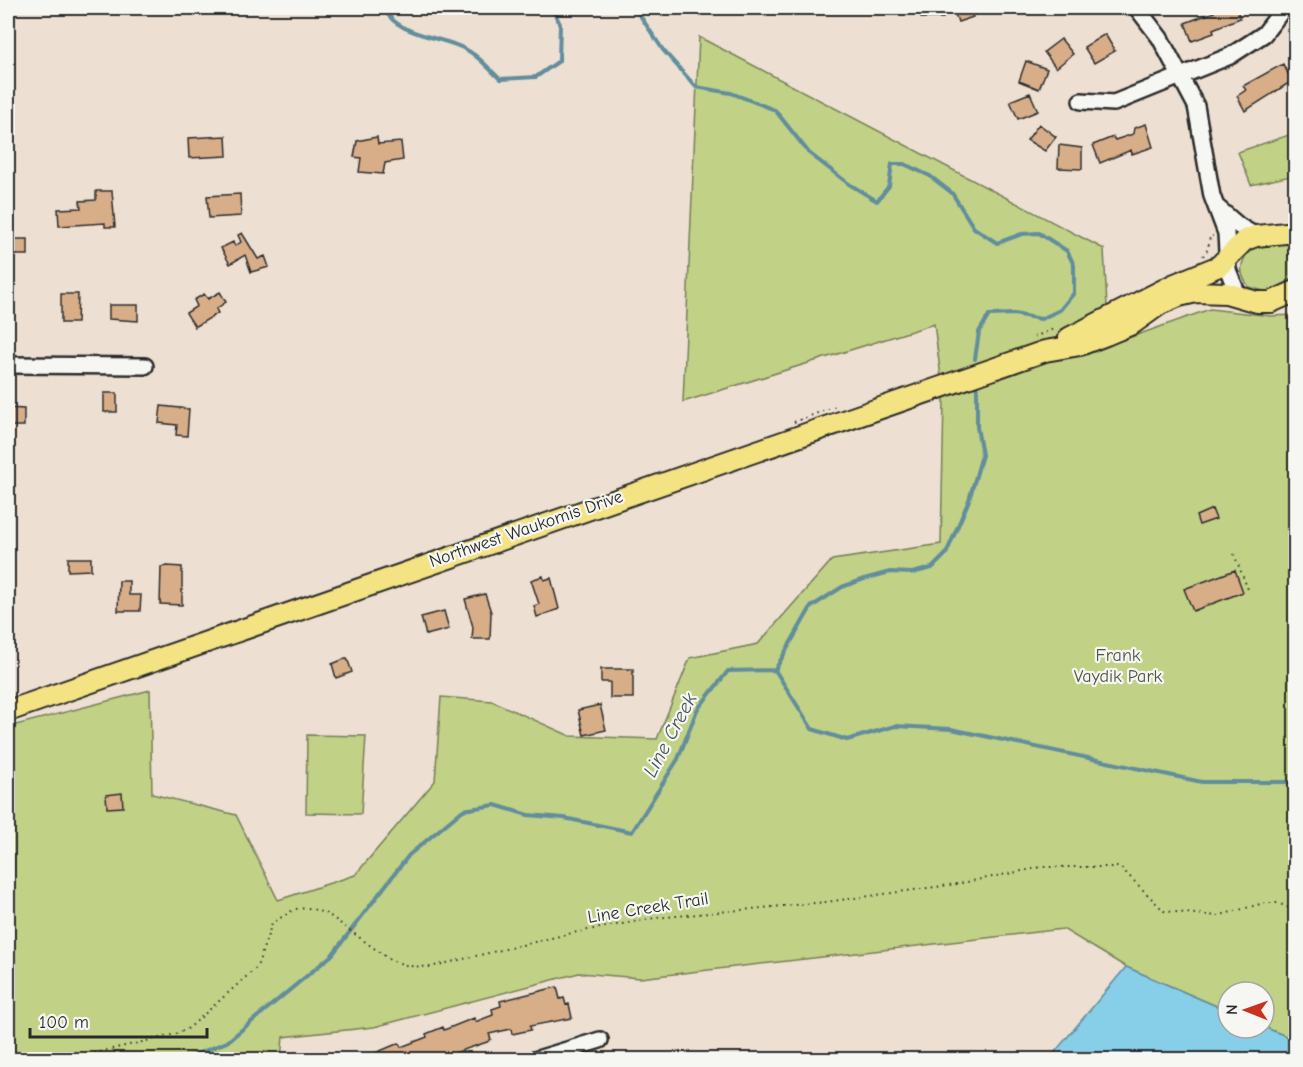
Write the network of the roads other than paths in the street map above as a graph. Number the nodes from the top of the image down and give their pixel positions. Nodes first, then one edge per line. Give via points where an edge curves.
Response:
1 (1137, 8) edge
2 (1284, 8) edge
3 (1183, 76) junction
4 (1081, 101) dead end
5 (1216, 206) junction
6 (1296, 232) edge
7 (1256, 236) junction
8 (1227, 259) junction
9 (1296, 291) edge
10 (1238, 295) junction
11 (1045, 351) junction
12 (8, 365) edge
13 (145, 366) dead end
14 (8, 711) edge
15 (600, 1040) dead end
16 (534, 1059) edge

1 - 3 street
2 - 3 street via 1264,34 1243,50
3 - 4 street via 1114,103
3 - 5 street via 1196,106
5 - 7 street
5 - 8 street via 1226,233
6 - 7 main road
7 - 8 main road, Northwest Waukomis Drive via 1245,240
8 - 10 street
8 - 11 main road, Northwest Waukomis Drive via 1204,274 1175,284
9 - 10 main road, Northwest Waukomis Drive via 1270,302
10 - 11 main road, Northwest Waukomis Drive via 1196,292 1179,296 1106,335 1080,345
11 - 14 main road, Northwest Waukomis Drive
12 - 13 street
15 - 16 street

